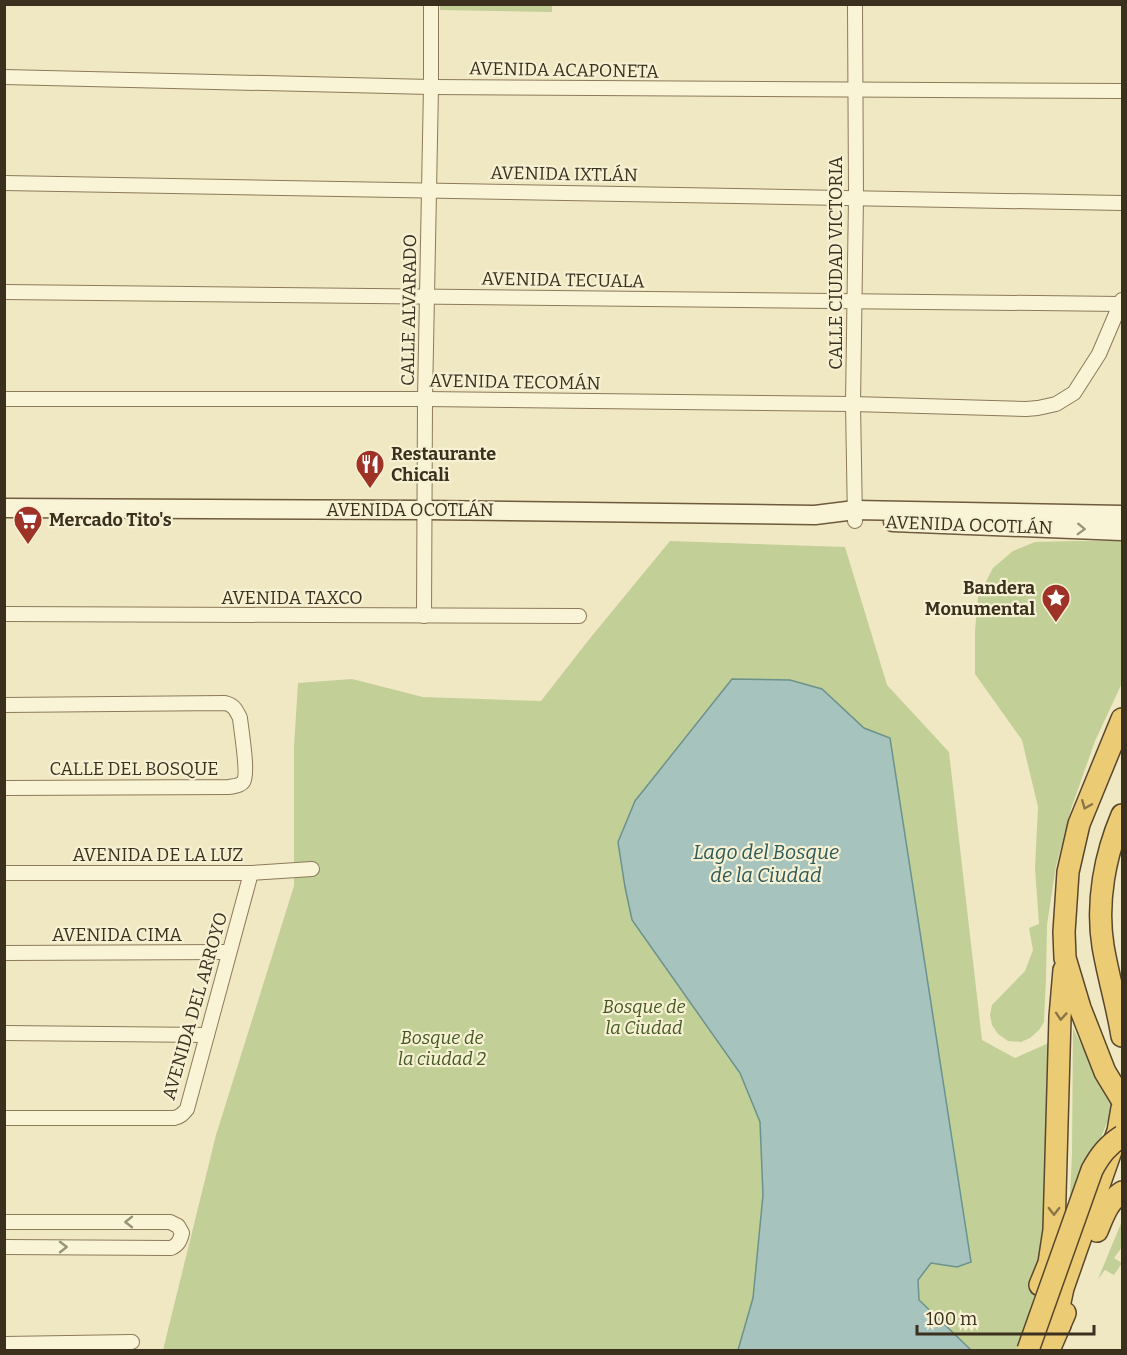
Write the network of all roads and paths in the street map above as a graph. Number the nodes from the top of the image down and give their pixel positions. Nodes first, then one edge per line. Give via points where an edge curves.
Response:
1 (430, 4) edge
2 (855, 4) edge
3 (4, 78) edge
4 (431, 87) junction
5 (854, 91) junction
6 (1122, 92) edge
7 (4, 183) edge
8 (429, 191) junction
9 (856, 196) junction
10 (1122, 203) edge
11 (4, 292) edge
12 (428, 297) junction
13 (854, 301) junction
14 (1122, 302) edge
15 (4, 399) edge
16 (425, 399) junction
17 (853, 405) junction
18 (4, 508) edge
19 (425, 510) junction
20 (855, 515) junction
21 (1122, 515) edge
22 (1122, 531) edge
23 (4, 614) edge
24 (424, 616) junction
25 (579, 616) dead end
26 (4, 705) edge
27 (1122, 719) edge
28 (4, 788) edge
29 (1122, 815) edge
30 (1122, 843) edge
31 (312, 869) dead end
32 (4, 873) edge
33 (251, 873) junction
34 (229, 952) junction
35 (4, 953) edge
36 (1065, 958) junction
37 (1122, 982) edge
38 (4, 1033) edge
39 (207, 1035) junction
40 (1122, 1036) edge
41 (1114, 1075) edge
42 (1122, 1100) edge
43 (1122, 1108) edge
44 (4, 1118) edge
45 (1122, 1136) edge
46 (1122, 1192) edge
47 (4, 1222) edge
48 (4, 1247) edge
49 (1060, 1325) junction
50 (132, 1342) dead end
51 (4, 1344) edge
52 (1017, 1350) edge
53 (1028, 1350) edge
54 (1049, 1350) edge

1 - 4 street, CALLE ALVARADO
2 - 5 street, CALLE CIUDAD VICTORIA
3 - 4 street, AVENIDA ACAPONETA
4 - 5 street, AVENIDA ACAPONETA
4 - 8 street, CALLE ALVARADO
5 - 6 street, AVENIDA ACAPONETA
5 - 9 street, CALLE CIUDAD VICTORIA
7 - 8 street, AVENIDA IXTLÁN
8 - 9 street, AVENIDA IXTLÁN
8 - 12 street, CALLE ALVARADO
9 - 10 street, AVENIDA IXTLÁN
9 - 13 street, CALLE CIUDAD VICTORIA
11 - 12 street, AVENIDA TECUALA
12 - 13 street, AVENIDA TECUALA
12 - 16 street, CALLE ALVARADO
13 - 14 street, AVENIDA TECUALA
13 - 17 street, CALLE CIUDAD VICTORIA
14 - 17 street, AVENIDA TECOMÁN via 1098,354 1074,393 1056,404 1026,409
15 - 16 street, AVENIDA TECOMÁN
16 - 17 street, AVENIDA TECOMÁN
16 - 19 street, CALLE ALVARADO
17 - 20 street, CALLE CIUDAD VICTORIA
18 - 19 main road, AVENIDA OCOTLÁN
19 - 20 main road, AVENIDA OCOTLÁN
19 - 24 street, CALLE ALVARADO
20 - 21 main road, AVENIDA OCOTLÁN
20 -> 22 main road, AVENIDA OCOTLÁN
23 - 24 street, AVENIDA TAXCO
24 - 25 street, AVENIDA TAXCO
26 - 28 street, CALLE DEL BOSQUE via 225,703 240,718 245,768 243,783 229,787
27 -> 36 highway via 1079,824 1068,872
29 - 40 highway via 1105,872 1101,903 1103,944
30 - 37 highway via 1113,916
31 - 33 street, AVENIDA DE LA LUZ
32 - 33 street, AVENIDA DE LA LUZ
33 - 34 street, AVENIDA DEL ARROYO
34 - 35 street, AVENIDA CIMA
34 - 39 street, AVENIDA DEL ARROYO
36 - 41 highway via 1080,1008
36 -> 52 highway via 1052,1247
38 - 39 street
39 - 44 street, AVENIDA DEL ARROYO via 187,1109 179,1117
41 - 42 highway
43 - 49 highway, bridge via 1063,1288
45 - 53 highway, bridge via 1108,1146 1092,1170
46 - 49 highway via 1106,1209
48 -> 47 street via 171,1248 182,1233 174,1222
49 - 54 highway
50 - 51 street

